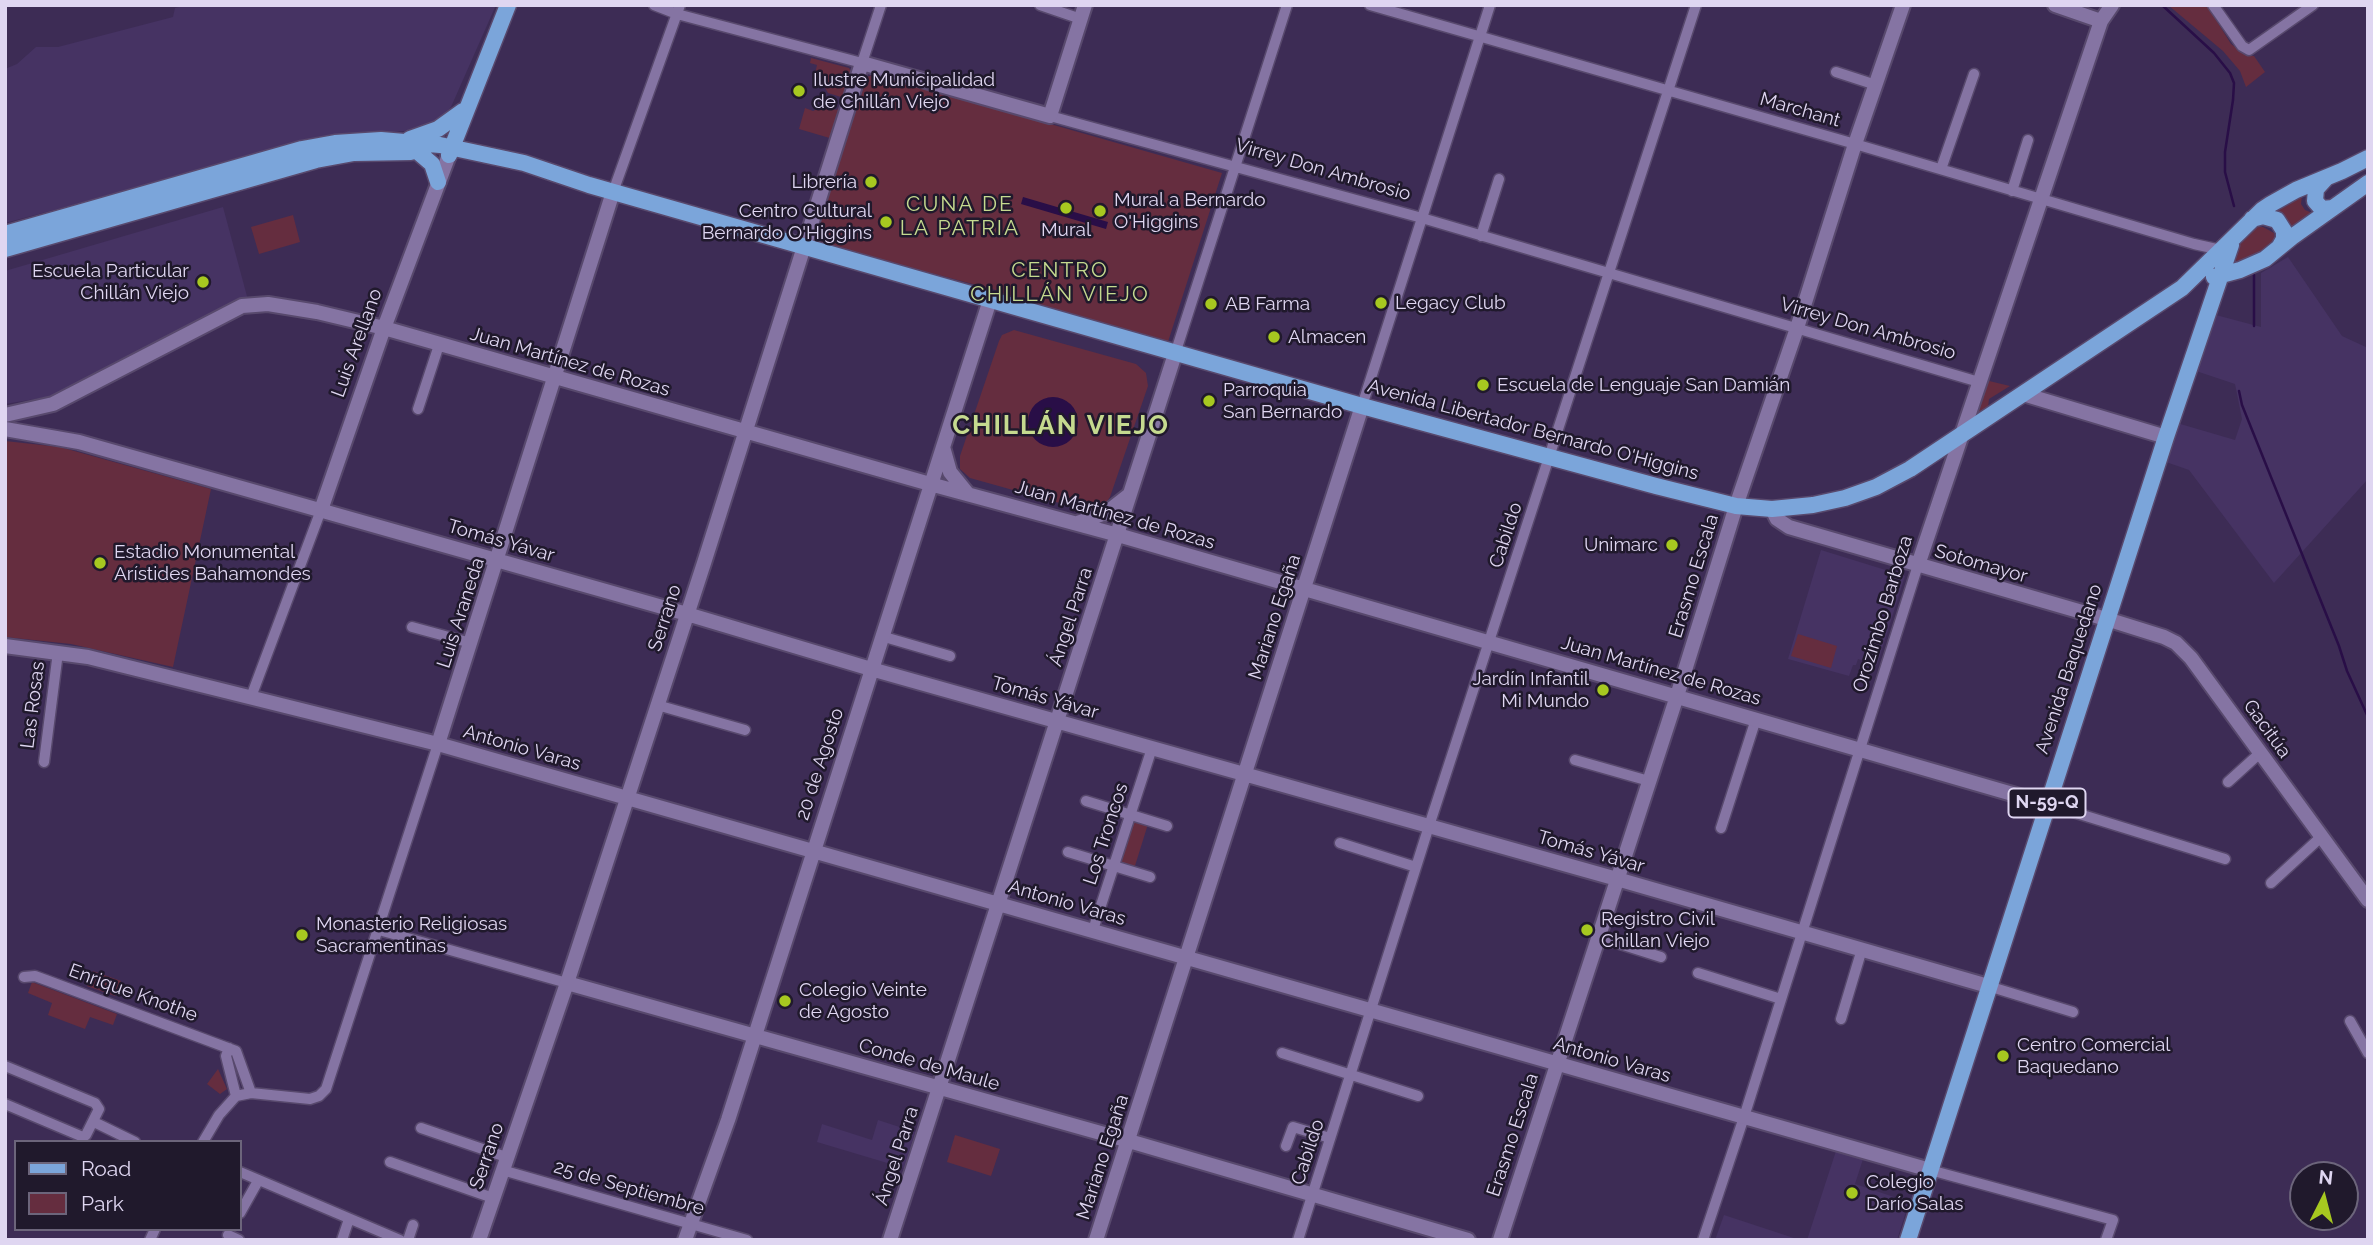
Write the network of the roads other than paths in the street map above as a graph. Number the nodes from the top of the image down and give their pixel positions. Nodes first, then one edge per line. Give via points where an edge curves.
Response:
1 (508, 5) edge
2 (654, 5) edge
3 (881, 5) edge
4 (1040, 5) edge
5 (1287, 5) edge
6 (1370, 5) edge
7 (1490, 5) edge
8 (1696, 5) edge
9 (1903, 5) edge
10 (2055, 5) edge
11 (2112, 5) edge
12 (2213, 5) edge
13 (2313, 5) edge
14 (678, 9) edge
15 (1083, 12) edge
16 (2101, 21) junction
17 (1479, 37) junction
18 (862, 63) junction
19 (1836, 72) dead end
20 (1974, 74) dead end
21 (1876, 85) junction
22 (1667, 90) junction
23 (465, 109) junction
24 (1050, 116) junction
25 (2028, 140) dead end
26 (397, 141) junction
27 (1855, 144) junction
28 (450, 151) junction
29 (418, 152) junction
30 (2368, 158) edge
31 (1234, 166) junction
32 (1941, 169) junction
33 (2326, 178) junction
34 (1499, 179) dead end
35 (438, 182) junction
36 (2368, 183) edge
37 (2012, 191) junction
38 (613, 192) junction
39 (2041, 200) junction
40 (2333, 208) junction
41 (1422, 218) junction
42 (2252, 219) junction
43 (5, 234) edge
44 (2238, 234) junction
45 (1481, 236) junction
46 (2280, 246) junction
47 (804, 247) junction
48 (5, 249) edge
49 (2221, 250) junction
50 (1608, 273) junction
51 (2221, 275) junction
52 (2182, 288) junction
53 (990, 300) junction
54 (384, 328) junction
55 (1797, 328) junction
56 (439, 345) junction
57 (1175, 354) junction
58 (556, 378) junction
59 (1979, 382) junction
60 (2023, 394) junction
61 (1362, 406) junction
62 (418, 409) dead end
63 (5, 415) edge
64 (5, 429) edge
65 (744, 431) junction
66 (1961, 433) junction
67 (2166, 437) junction
68 (943, 445) junction
69 (1550, 457) junction
70 (930, 484) junction
71 (968, 494) junction
72 (1131, 494) junction
73 (1736, 506) junction
74 (1772, 509) junction
75 (321, 510) junction
76 (1075, 523) junction
77 (1118, 535) junction
78 (498, 560) junction
79 (1918, 565) junction
80 (1305, 588) junction
81 (687, 614) junction
82 (2107, 620) junction
83 (412, 627) dead end
84 (881, 636) junction
85 (1489, 641) junction
86 (471, 643) junction
87 (5, 646) edge
88 (58, 652) junction
89 (950, 656) dead end
90 (871, 669) junction
91 (1677, 696) junction
92 (251, 697) junction
93 (657, 705) junction
94 (1756, 719) junction
95 (1057, 722) junction
96 (745, 730) dead end
97 (439, 744) junction
98 (1152, 748) junction
99 (1861, 749) junction
100 (2260, 754) junction
101 (1575, 760) dead end
102 (44, 762) dead end
103 (1245, 774) junction
104 (1649, 781) junction
105 (2228, 782) dead end
106 (627, 798) junction
107 (1086, 801) dead end
108 (2047, 804) junction
109 (1130, 815) junction
110 (1167, 826) dead end
111 (1429, 826) junction
112 (1721, 828) dead end
113 (2321, 837) junction
114 (1340, 843) dead end
115 (812, 852) junction
116 (1068, 852) dead end
117 (2225, 859) dead end
118 (1114, 866) junction
119 (1416, 867) junction
120 (1150, 877) dead end
121 (1617, 879) junction
122 (2271, 883) dead end
123 (2366, 894) edge
124 (999, 903) junction
125 (379, 930) junction
126 (1093, 930) junction
127 (1802, 932) junction
128 (1598, 937) junction
129 (1862, 949) junction
130 (1661, 957) dead end
131 (1187, 958) junction
132 (1698, 973) dead end
133 (24, 977) dead end
134 (567, 983) junction
135 (1988, 986) junction
136 (1781, 999) junction
137 (1371, 1011) junction
138 (2073, 1012) dead end
139 (1841, 1018) dead end
140 (2350, 1021) dead end
141 (754, 1036) junction
142 (229, 1048) junction
143 (1282, 1053) dead end
144 (2368, 1053) edge
145 (1557, 1064) junction
146 (5, 1066) edge
147 (1350, 1075) junction
148 (939, 1088) junction
149 (251, 1093) junction
150 (236, 1096) junction
151 (1418, 1096) dead end
152 (5, 1104) edge
153 (1744, 1118) junction
154 (94, 1122) junction
155 (421, 1128) dead end
156 (1331, 1138) junction
157 (131, 1140) edge
158 (203, 1140) edge
159 (1129, 1141) junction
160 (1286, 1146) dead end
161 (390, 1161) dead end
162 (504, 1164) junction
163 (1930, 1170) junction
164 (242, 1173) edge
165 (258, 1181) junction
166 (1313, 1194) junction
167 (493, 1198) junction
168 (242, 1209) edge
169 (349, 1219) junction
170 (690, 1223) junction
171 (413, 1225) dead end
172 (228, 1235) edge
173 (239, 1240) edge
174 (342, 1240) edge
175 (400, 1240) edge
176 (408, 1240) edge
177 (479, 1240) edge
178 (685, 1240) edge
179 (747, 1240) edge
180 (890, 1240) edge
181 (1096, 1240) edge
182 (1298, 1240) edge
183 (1468, 1240) edge
184 (1500, 1240) edge
185 (1703, 1240) edge
186 (1908, 1240) edge
187 (2106, 1240) edge

1 - 23 main road, Luis Arellano
2 - 14 street, Virrey Don Ambrosio
3 - 18 street, Serrano
4 - 15 street
5 - 31 street, Ángel Parra
6 - 17 street, Marchant
7 - 17 street, Mariano Egaña
8 - 22 street, Cabildo
9 - 21 street, Erasmo Escala
10 - 16 street
11 - 16 street, Orozimbo Barboza
12 - 13 street via 2249,50
14 - 18 street, Virrey Don Ambrosio
14 - 38 street, Luis Araneda
15 - 24 street
16 - 39 street, Orozimbo Barboza
17 - 22 street, Marchant
17 - 41 street, Mariano Egaña
18 - 24 street, Virrey Don Ambrosio
18 - 47 street, Serrano
19 - 21 street
20 - 32 street
21 - 27 street, Erasmo Escala
22 - 27 street, Marchant
22 - 50 street, Cabildo
23 - 26 main road via 438,130
23 - 28 main road, Luis Arellano
24 - 31 street, Virrey Don Ambrosio
25 - 37 street
26 - 28 main road, Avenida Libertador Bernardo O'Higgins
26 - 43 main road, Avenida Libertador Bernardo O'Higgins via 302,149
27 - 32 street, Marchant
27 - 55 street, Erasmo Escala
28 - 29 main road, Avenida Libertador Bernardo O'Higgins
28 - 35 street, Luis Arellano
28 - 38 main road, Avenida Libertador Bernardo O'Higgins
29 - 35 main road via 432,164
29 - 48 main road, Avenida Libertador Bernardo O'Higgins via 354,153 316,160
30 - 33 main road, Avenida Libertador Bernardo O'Higgins
31 - 41 street, Virrey Don Ambrosio
31 - 57 street, Ángel Parra
32 - 37 street, Marchant
33 - 40 main road via 2316,189 2315,201 2322,209
33 - 42 main road, Avenida Libertador Bernardo O'Higgins via 2278,199
34 - 45 street
35 - 54 street, Luis Arellano
36 - 40 main road, Avenida Libertador Bernardo O'Higgins
37 - 39 street, Marchant
38 - 47 main road, Avenida Libertador Bernardo O'Higgins
38 - 58 street, Luis Araneda
39 - 49 street, Marchant
39 - 59 street, Orozimbo Barboza
40 - 46 main road, Avenida Libertador Bernardo O'Higgins
41 - 45 street, Virrey Don Ambrosio
41 - 61 street, Mariano Egaña
42 - 44 main road, Avenida Libertador Bernardo O'Higgins
42 - 46 main road via 2277,219 2284,234
44 - 49 main road, Avenida Libertador Bernardo O'Higgins
44 - 51 main road, Avenida Baquedano
45 - 50 street, Virrey Don Ambrosio
46 - 51 main road, Avenida Libertador Bernardo O'Higgins via 2251,266
47 - 53 main road, Avenida Libertador Bernardo O'Higgins
47 - 65 street, Serrano
49 - 52 main road, Avenida Libertador Bernardo O'Higgins
50 - 55 street, Virrey Don Ambrosio
50 - 69 street, Cabildo
51 - 52 main road, Avenida Libertador Bernardo O'Higgins
51 - 67 main road, Avenida Baquedano / N-59-Q
52 - 60 main road, Avenida Libertador Bernardo O'Higgins
53 - 57 main road, Avenida Libertador Bernardo O'Higgins
53 - 68 street, 20 de Agosto
54 - 56 street, Juan Martínez de Rozas
54 - 63 street, Juan Martínez de Rozas via 268,303 252,304 233,309 53,404
54 - 75 street, Luis Arellano
55 - 59 street, Virrey Don Ambrosio
55 - 73 street, Erasmo Escala
56 - 58 street, Juan Martínez de Rozas
56 - 62 street
57 - 61 main road, Avenida Libertador Bernardo O'Higgins
57 - 72 street, Ángel Parra
58 - 65 street, Juan Martínez de Rozas
58 - 78 street, Luis Araneda
59 - 66 street, Orozimbo Barboza
60 - 66 main road, Avenida Libertador Bernardo O'Higgins
60 - 67 street
61 - 69 main road, Avenida Libertador Bernardo O'Higgins
61 - 80 street, Mariano Egaña
64 - 75 street, Tomás Yávar via 79,442
65 - 70 street, Juan Martínez de Rozas
65 - 81 street, Serrano
66 - 74 main road, Avenida Libertador Bernardo O'Higgins via 1876,487 1813,505
66 - 79 street, Orozimbo Barboza
67 - 82 main road, Avenida Baquedano / N-59-Q
68 - 70 street, 20 de Agosto
68 - 71 street via 950,472
69 - 73 main road, Avenida Libertador Bernardo O'Higgins
69 - 85 street, Cabildo
70 - 71 street, Juan Martínez de Rozas
70 - 84 street, 20 de Agosto
71 - 76 street, Juan Martínez de Rozas
72 - 76 street via 1106,513
72 - 77 street, Ángel Parra
73 - 74 main road, Avenida Libertador Bernardo O'Higgins
73 - 91 street, Erasmo Escala
74 - 79 street, Sotomayor via 1789,527
75 - 78 street, Tomás Yávar
75 - 92 street, Luis Arellano
76 - 77 street, Juan Martínez de Rozas
77 - 80 street, Juan Martínez de Rozas
77 - 95 street, Ángel Parra
78 - 81 street, Tomás Yávar
78 - 86 street, Luis Araneda
79 - 82 street, Sotomayor
79 - 99 street, Orozimbo Barboza
80 - 85 street, Juan Martínez de Rozas
80 - 103 street, Mariano Egaña
81 - 90 street, Tomás Yávar
81 - 93 street, Serrano
82 - 100 street, Gacitúa via 2164,637 2182,648
82 - 108 main road, Avenida Baquedano / N-59-Q
83 - 86 street
84 - 89 street
84 - 90 street, 20 de Agosto
85 - 91 street, Juan Martínez de Rozas
85 - 111 street, Cabildo
86 - 97 street, Luis Araneda
87 - 88 street, Antonio Varas
88 - 92 street, Antonio Varas
88 - 102 street, Las Rosas
90 - 95 street, Tomás Yávar
90 - 115 street, 20 de Agosto
91 - 94 street, Juan Martínez de Rozas
91 - 104 street, Erasmo Escala
92 - 97 street, Antonio Varas
93 - 96 street
93 - 106 street, Serrano
94 - 99 street, Juan Martínez de Rozas
94 - 112 street
95 - 98 street, Tomás Yávar
95 - 124 street, Ángel Parra
97 - 106 street, Antonio Varas
97 - 125 street, Luis Araneda
98 - 103 street, Tomás Yávar
98 - 109 street, Los Troncos
99 - 108 street, Juan Martínez de Rozas
99 - 127 street, Orozimbo Barboza
100 - 105 street
100 - 113 street, Gacitúa
101 - 104 street
103 - 111 street, Tomás Yávar
103 - 131 street, Mariano Egaña
104 - 121 street, Erasmo Escala
106 - 115 street, Antonio Varas
106 - 134 street, Serrano
107 - 109 street
108 - 117 street, Juan Martínez de Rozas
108 - 135 main road, Avenida Baquedano / N-59-Q
109 - 110 street
109 - 118 street, Los Troncos
111 - 119 street, Cabildo
111 - 121 street, Tomás Yávar
113 - 122 street
113 - 123 street, Gacitúa
114 - 119 street
115 - 124 street, Antonio Varas
115 - 141 street, 20 de Agosto
116 - 118 street
118 - 120 street
118 - 126 street, Los Troncos
119 - 137 street, Cabildo
121 - 127 street, Tomás Yávar
121 - 128 street, Erasmo Escala
124 - 126 street, Antonio Varas
124 - 148 street, Ángel Parra
125 - 134 street, Conde de Maule
125 - 149 street, Luis Araneda via 323,1093 310,1099
126 - 131 street, Antonio Varas
127 - 129 street, Tomás Yávar
127 - 136 street, Orozimbo Barboza
128 - 130 street
128 - 145 street, Erasmo Escala
129 - 135 street, Tomás Yávar
129 - 139 street
131 - 137 street, Antonio Varas
131 - 159 street, Mariano Egaña
132 - 136 street
133 - 142 street, Enrique Knothe via 46,979
134 - 141 street, Conde de Maule
134 - 162 street, Serrano
135 - 138 street, Tomás Yávar
135 - 163 main road, Avenida Baquedano / N-59-Q
136 - 153 street, Orozimbo Barboza
137 - 145 street, Antonio Varas
137 - 147 street, Cabildo
140 - 144 street
141 - 148 street, Conde de Maule
141 - 170 street, 20 de Agosto
142 - 149 street via 236,1051
142 - 150 street via 226,1056
143 - 147 street
145 - 153 street, Antonio Varas
145 - 184 street, Erasmo Escala
146 - 154 street via 95,1103 99,1109
147 - 151 street
147 - 156 street, Cabildo
148 - 159 street, Conde de Maule
148 - 180 street, Ángel Parra
149 - 150 street, Luis Araneda
150 - 158 street
152 - 154 street via 83,1137
153 - 163 street, Antonio Varas
153 - 185 street, Orozimbo Barboza
154 - 157 street
155 - 162 street, 25 de Septiembre
156 - 160 street via 1293,1127
156 - 166 street, Cabildo
159 - 166 street, Conde de Maule
159 - 181 street, Mariano Egaña
161 - 167 street
162 - 167 street, Serrano
162 - 170 street, 25 de Septiembre
163 - 186 main road, Avenida Baquedano / N-59-Q
163 - 187 street, Antonio Varas via 2113,1220
164 - 165 street
165 - 168 street
165 - 169 street
166 - 182 street, Cabildo
166 - 183 street, Conde de Maule
167 - 177 street, Serrano
169 - 174 street
169 - 175 street
170 - 178 street, 20 de Agosto
170 - 179 street, 25 de Septiembre
171 - 176 street
172 - 173 street

